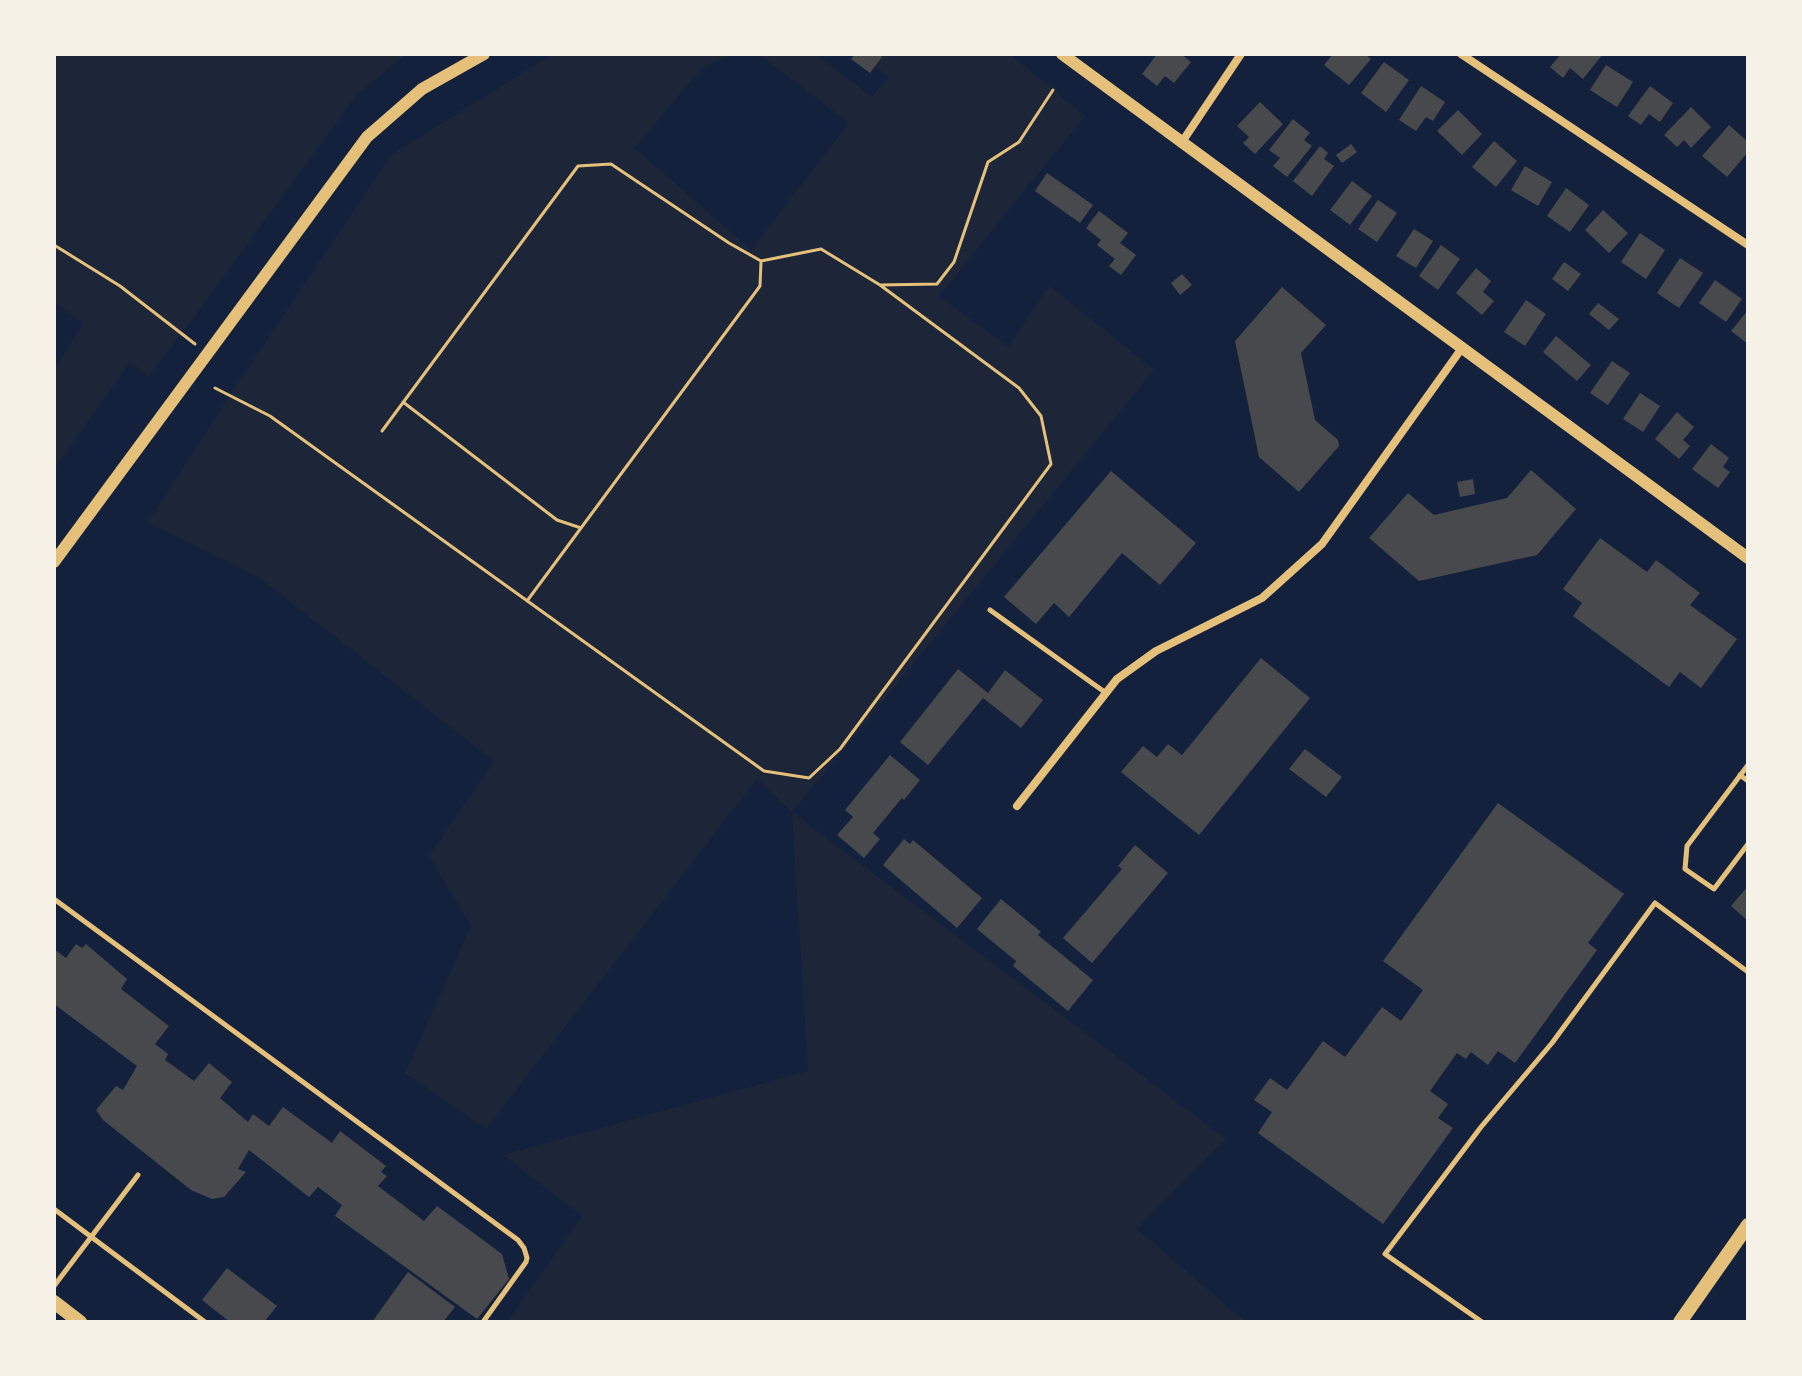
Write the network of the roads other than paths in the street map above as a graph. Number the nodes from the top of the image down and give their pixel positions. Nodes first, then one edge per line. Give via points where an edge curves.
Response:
1 (484, 54) edge
2 (1062, 54) edge
3 (1241, 54) edge
4 (1461, 54) edge
5 (1182, 142) junction
6 (1748, 245) edge
7 (1462, 348) junction
8 (1748, 558) edge
9 (54, 562) edge
10 (990, 610) dead end
11 (1106, 693) junction
12 (1748, 765) edge
13 (1740, 775) junction
14 (1748, 781) edge
15 (1017, 806) dead end
16 (1748, 844) edge
17 (54, 899) edge
18 (1748, 972) edge
19 (138, 1175) dead end
20 (54, 1209) edge
21 (1748, 1225) edge
22 (91, 1235) junction
23 (54, 1286) edge
24 (54, 1302) edge
25 (80, 1322) edge
26 (205, 1322) edge
27 (483, 1322) edge
28 (1482, 1322) edge
29 (1680, 1322) edge

1 - 9 street via 422,89 367,137
2 - 5 street
3 - 5 street
4 - 6 street
5 - 7 street
7 - 8 street
7 - 11 street via 1322,544 1262,598 1156,651
10 - 11 lane
11 - 15 street
12 - 13 lane
13 - 14 lane
13 - 16 lane via 1687,846 1685,869 1714,889
17 - 27 lane via 518,1240 526,1262
18 - 28 lane via 1655,903 1552,1043 1481,1127 1385,1254
19 - 22 lane
20 - 22 lane
21 - 29 main road
22 - 23 lane
22 - 26 lane
24 - 25 main road

